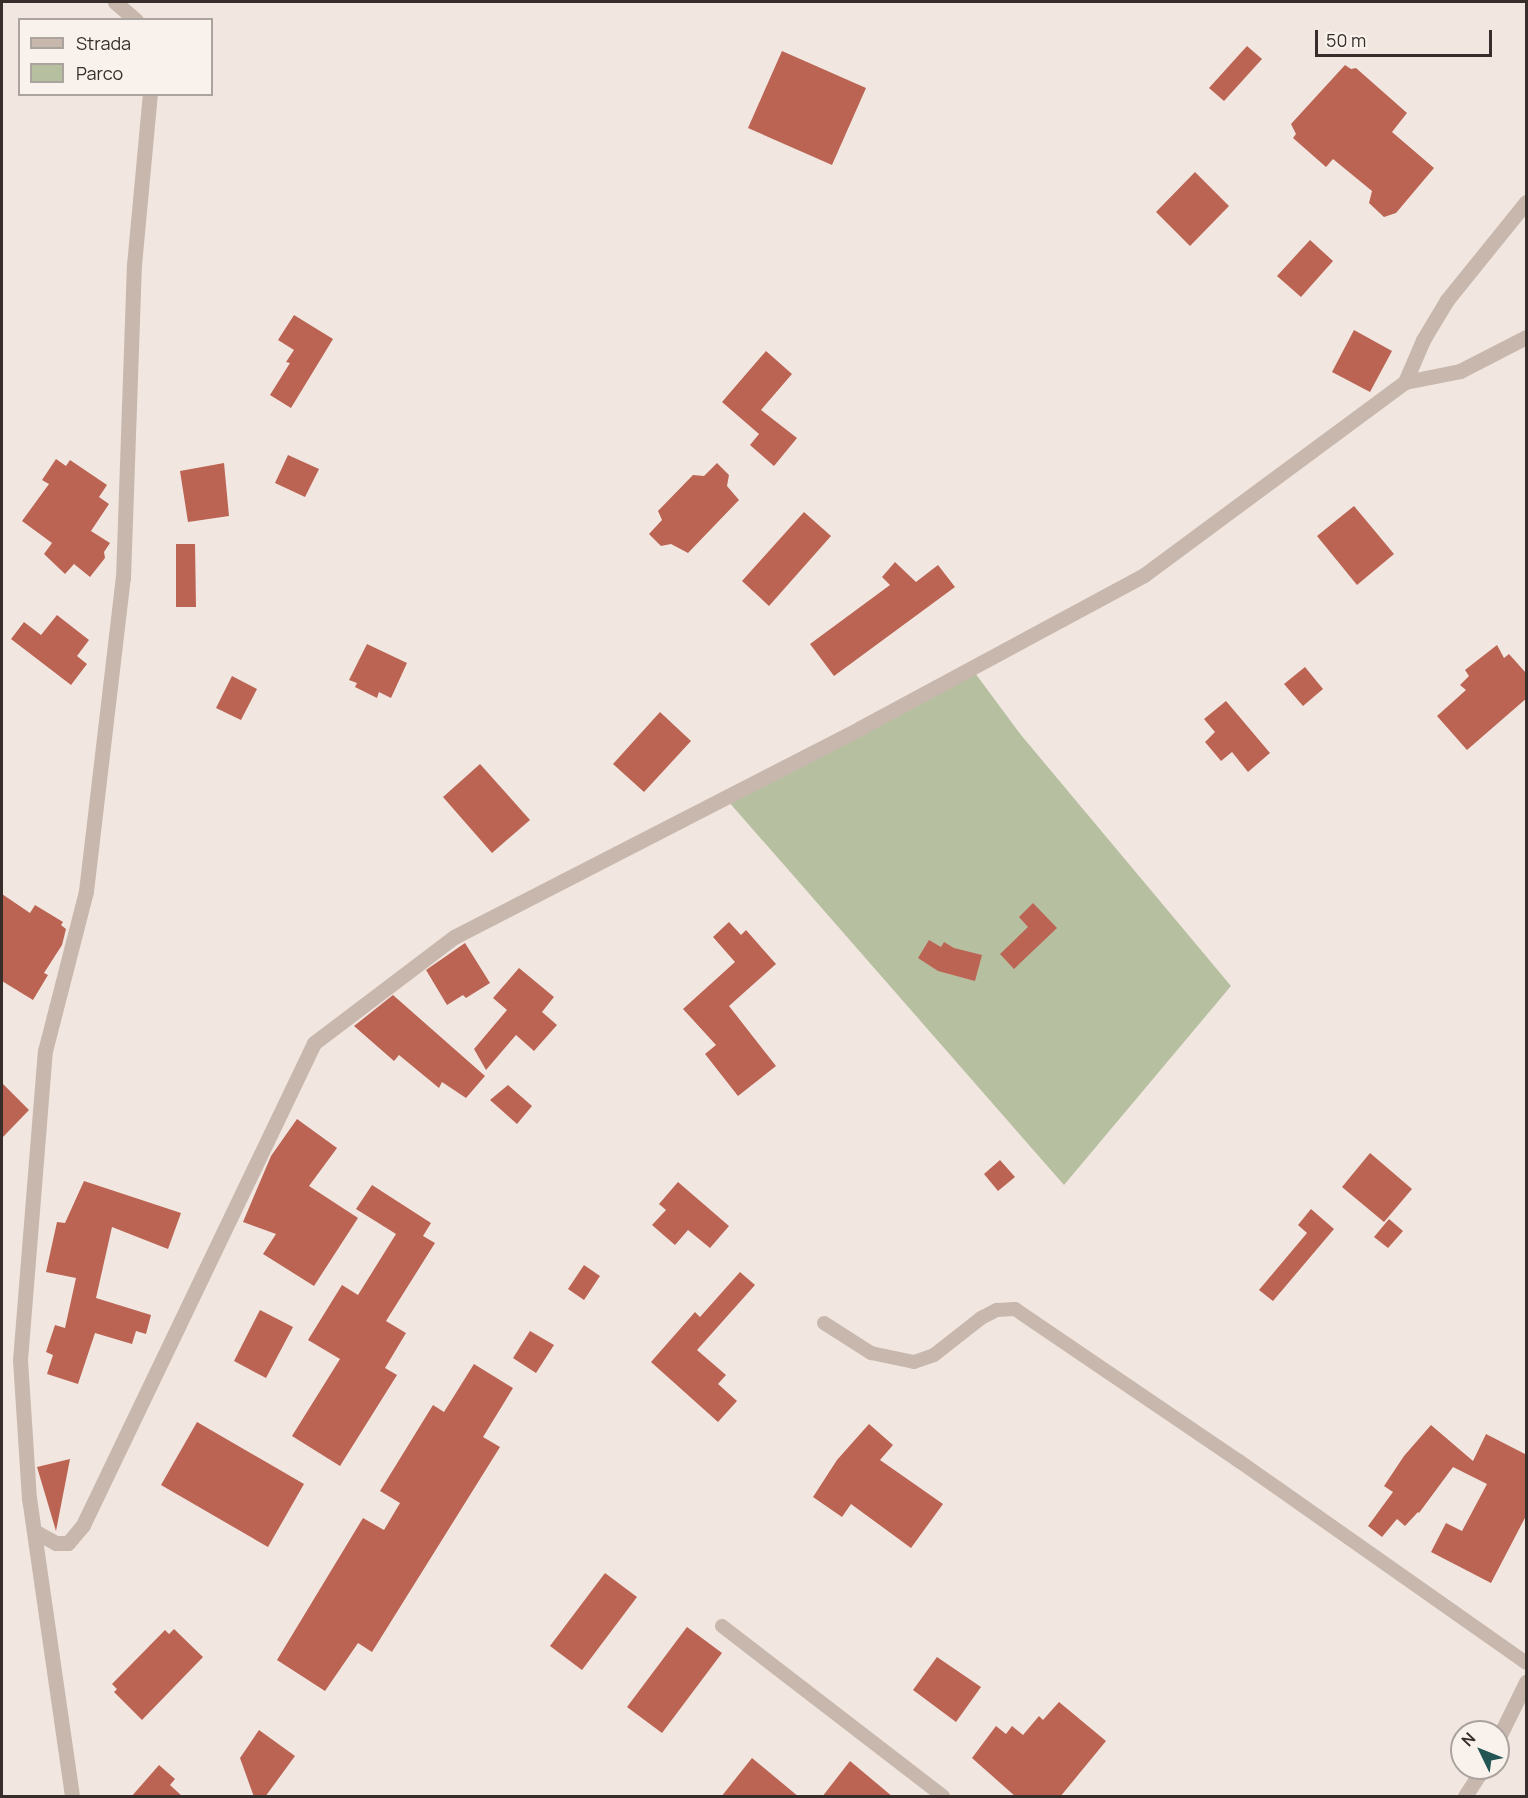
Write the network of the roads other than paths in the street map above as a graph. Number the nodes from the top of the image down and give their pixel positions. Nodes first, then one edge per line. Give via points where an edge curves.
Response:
1 (115, 2) edge
2 (134, 18) edge
3 (150, 96) edge
4 (1527, 202) edge
5 (1527, 337) edge
6 (1405, 382) junction
7 (824, 1323) dead end
8 (34, 1531) junction
9 (722, 1626) dead end
10 (1527, 1664) edge
11 (1527, 1682) edge
12 (1508, 1720) edge
13 (1476, 1780) edge
14 (72, 1797) edge
15 (943, 1797) edge
16 (1465, 1797) edge

1 - 2 street
3 - 8 street via 134,265 123,578 86,891 45,1051 20,1360
4 - 6 street via 1447,300 1423,340
5 - 6 street via 1460,371
6 - 8 street via 1144,575 852,732 454,937 314,1043 83,1525 68,1543 56,1543
7 - 10 lane via 871,1353 914,1362 934,1355 981,1318 997,1310 1015,1309
8 - 14 street
9 - 15 lane
11 - 12 street
13 - 16 street

